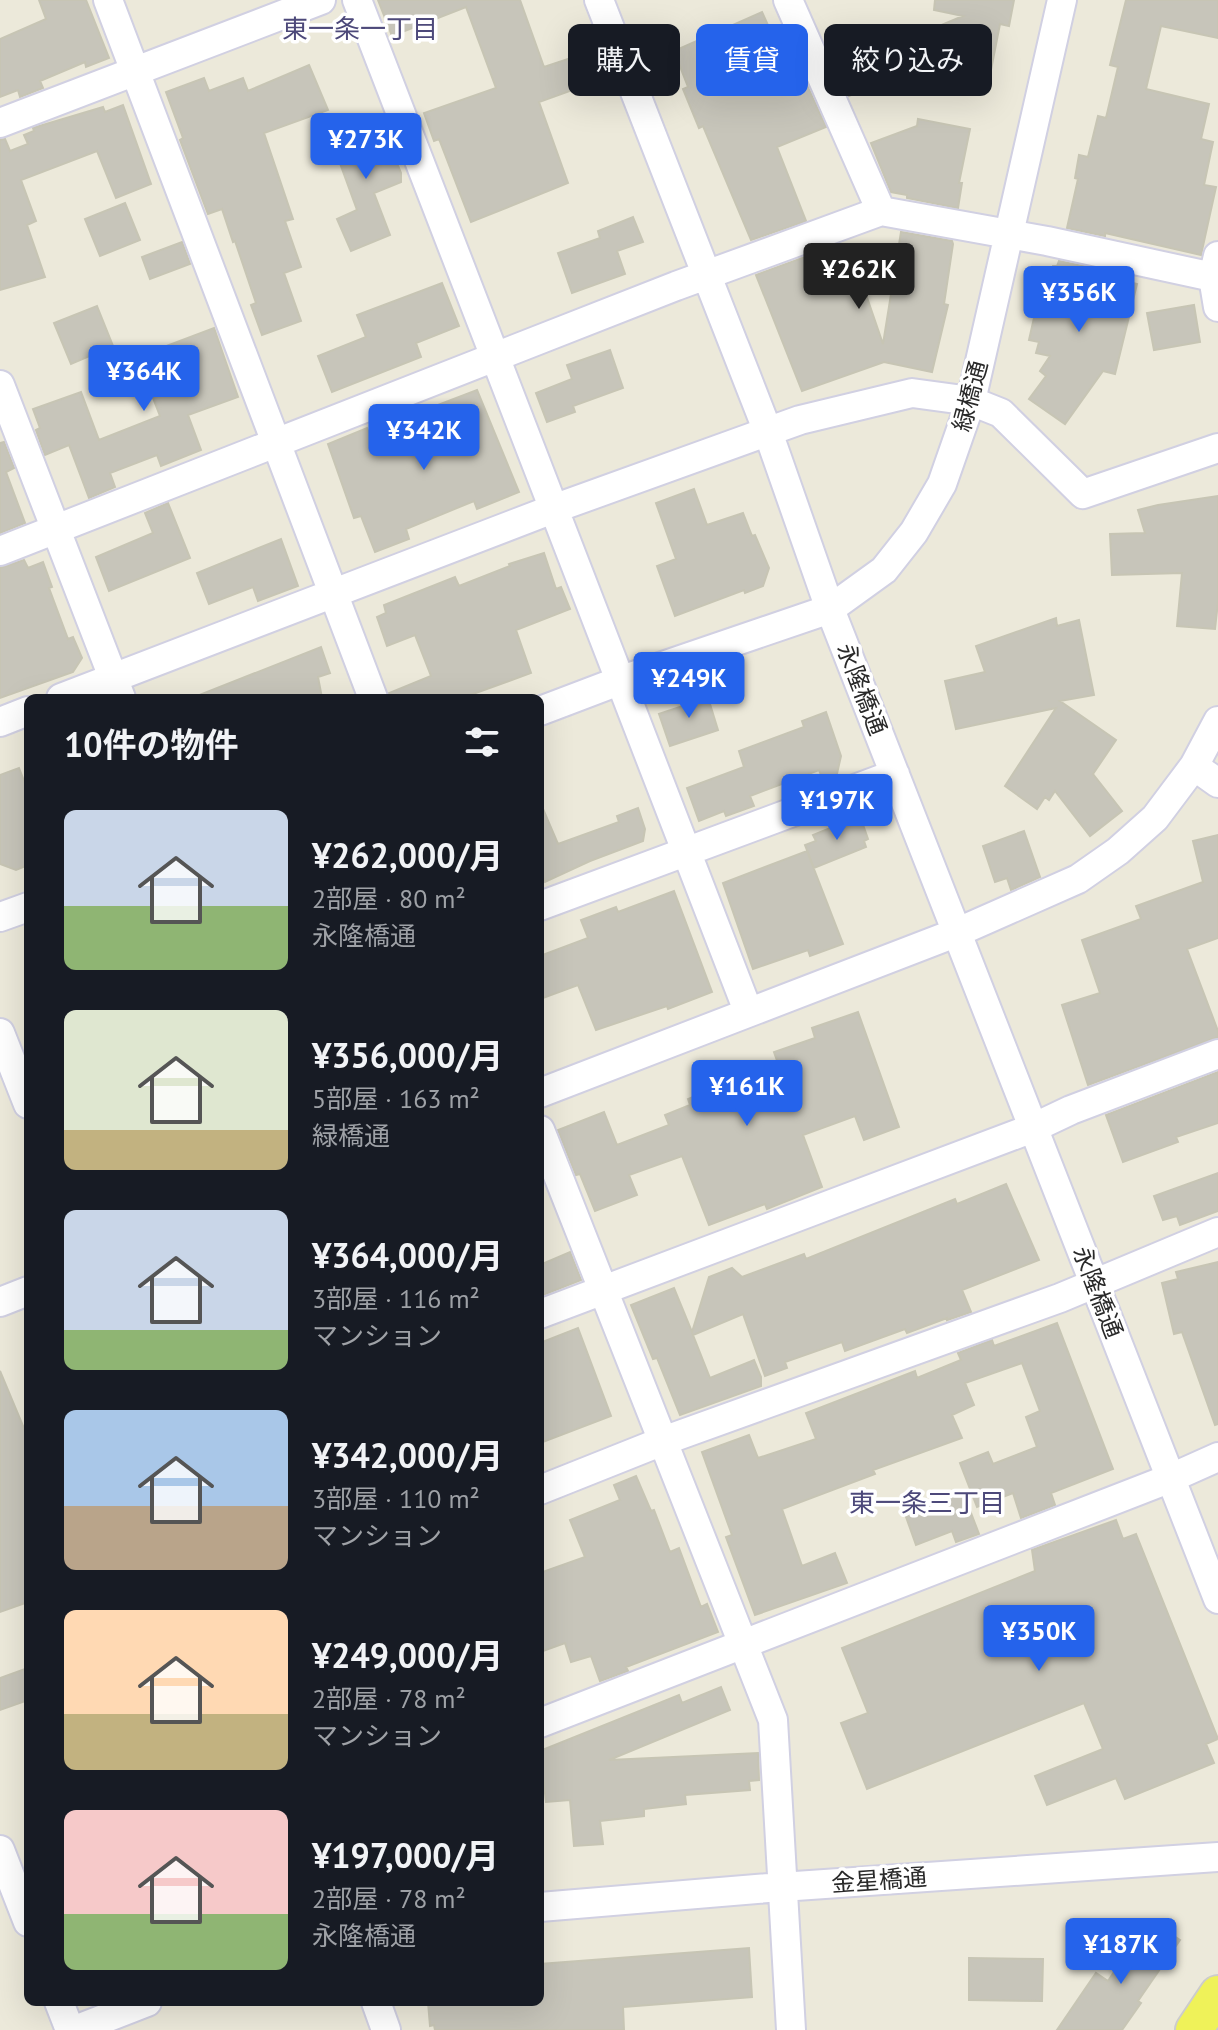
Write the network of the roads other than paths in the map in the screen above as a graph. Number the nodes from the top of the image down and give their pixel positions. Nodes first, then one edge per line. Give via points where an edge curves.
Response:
1 (108, 0) edge
2 (321, 0) edge
3 (357, 0) edge
4 (599, 0) edge
5 (788, 0) edge
6 (1062, 0) edge
7 (134, 72) junction
8 (0, 123) edge
9 (881, 211) junction
10 (1008, 236) junction
11 (1216, 267) edge
12 (708, 274) junction
13 (1218, 307) edge
14 (494, 358) junction
15 (0, 385) edge
16 (971, 401) junction
17 (768, 432) junction
18 (276, 442) junction
19 (1218, 448) edge
20 (553, 509) junction
21 (56, 530) junction
22 (0, 551) edge
23 (332, 595) junction
24 (830, 609) junction
25 (619, 681) junction
26 (117, 688) edge
27 (83, 694) edge
28 (371, 694) edge
29 (544, 709) edge
30 (24, 713) edge
31 (1218, 721) edge
32 (0, 722) edge
33 (1194, 766) junction
34 (895, 774) junction
35 (1218, 783) edge
36 (684, 850) junction
37 (544, 904) edge
38 (24, 908) edge
39 (0, 917) edge
40 (958, 932) junction
41 (748, 1011) junction
42 (0, 1033) edge
43 (1218, 1054) edge
44 (544, 1091) edge
45 (24, 1094) edge
46 (1033, 1128) junction
47 (544, 1140) edge
48 (1218, 1232) edge
49 (1095, 1284) junction
50 (605, 1289) junction
51 (24, 1293) edge
52 (0, 1302) edge
53 (544, 1312) edge
54 (663, 1441) junction
55 (1218, 1457) edge
56 (1171, 1478) junction
57 (544, 1488) edge
58 (1218, 1599) edge
59 (744, 1643) junction
60 (544, 1721) edge
61 (0, 1850) edge
62 (1218, 1857) edge
63 (781, 1887) junction
64 (544, 1907) edge
65 (24, 1912) edge
66 (1218, 1994) edge
67 (61, 2006) edge
68 (136, 2006) edge
69 (377, 2006) edge
70 (73, 2030) edge
71 (386, 2030) edge
72 (791, 2030) edge
73 (1194, 2030) edge

1 - 7 street
2 - 7 street
3 - 14 street
4 - 12 street, 永隆橋通
5 - 9 street
6 - 10 street, 緑橋通
7 - 8 street
7 - 18 street
9 - 10 street
9 - 12 street
10 - 11 street
10 - 16 street, 緑橋通
11 - 13 street
12 - 14 street
12 - 17 street, 永隆橋通
14 - 18 street
14 - 20 street
15 - 21 street
16 - 17 street via 912,393
16 - 19 street via 1001,413 1083,494
16 - 24 street, 緑橋通 via 942,484 914,532 884,570
17 - 20 street
17 - 24 street, 永隆橋通
18 - 21 street
18 - 23 street
20 - 23 street
20 - 25 street
21 - 22 street
21 - 26 street
23 - 26 street
23 - 28 street
24 - 25 street, 緑橋通
24 - 34 street, 永隆橋通
25 - 29 street, 緑橋通
25 - 36 street
26 - 27 street
30 - 32 street
31 - 33 street
33 - 35 street
33 - 40 street via 1155,818 1118,851 1078,879
34 - 36 street
34 - 40 street, 永隆橋通
36 - 37 street
36 - 41 street
38 - 39 street
40 - 41 street
40 - 46 street, 永隆橋通
41 - 44 street
42 - 45 street
43 - 46 street
46 - 49 street, 永隆橋通
46 - 50 street
47 - 50 street
48 - 49 street
49 - 54 street
49 - 56 street, 永隆橋通
50 - 53 street
50 - 54 street
51 - 52 street
54 - 57 street
54 - 59 street
55 - 56 street
56 - 58 street, 永隆橋通
56 - 59 street
59 - 60 street
59 - 63 street via 773,1720
61 - 65 street
62 - 63 street, 金星橋通
63 - 64 street, 金星橋通
63 - 72 street
66 - 73 main road
67 - 70 street
68 - 70 street
69 - 71 street

